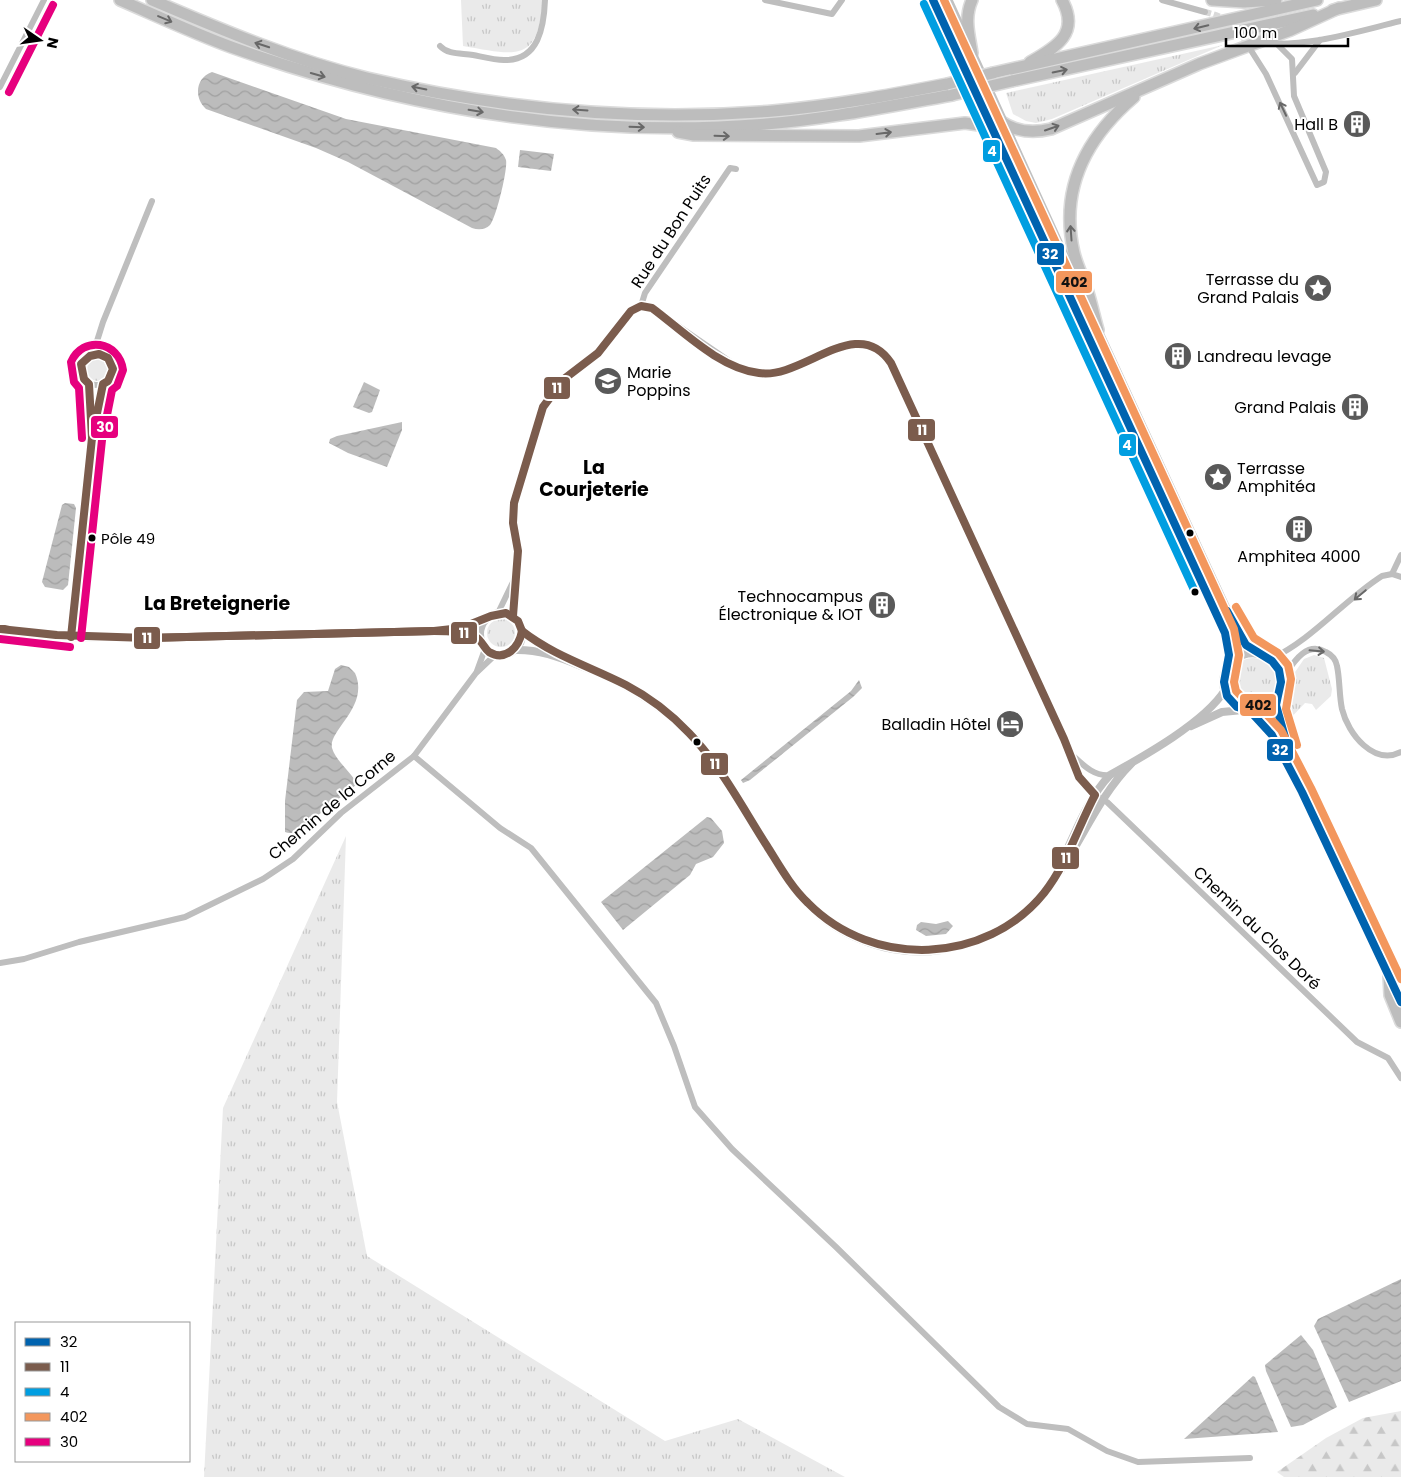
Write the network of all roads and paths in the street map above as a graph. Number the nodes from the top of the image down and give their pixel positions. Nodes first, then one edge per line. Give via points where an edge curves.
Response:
1 (44, 0) edge
2 (120, 0) edge
3 (152, 0) edge
4 (546, 0) edge
5 (765, 0) edge
6 (842, 0) edge
7 (934, 0) edge
8 (947, 0) edge
9 (972, 0) edge
10 (1062, 0) edge
11 (1162, 0) edge
12 (1212, 0) edge
13 (1276, 0) edge
14 (1317, 0) edge
15 (1376, 0) edge
16 (1339, 8) junction
17 (1205, 12) tunnel mouth
18 (940, 14) junction
19 (1401, 20) edge
20 (1320, 40) junction
21 (1277, 44) junction
22 (440, 46) dead end
23 (1254, 47) junction
24 (972, 53) junction
25 (1020, 68) junction
26 (1294, 74) junction
27 (0, 87) edge
28 (1144, 88) junction
29 (983, 109) junction
30 (1005, 124) junction
31 (656, 128) junction
32 (993, 130) junction
33 (736, 169) dead end
34 (152, 201) dead end
35 (642, 306) junction
36 (1098, 330) junction
37 (97, 353) junction
38 (89, 384) junction
39 (103, 384) junction
40 (92, 438) junction
41 (1401, 555) edge
42 (1392, 574) junction
43 (1401, 577) edge
44 (515, 578) junction
45 (498, 613) junction
46 (513, 616) junction
47 (486, 619) junction
48 (0, 629) edge
49 (450, 631) junction
50 (522, 632) junction
51 (71, 637) junction
52 (480, 640) junction
53 (485, 649) junction
54 (514, 650) junction
55 (1256, 653) junction
56 (495, 655) junction
57 (558, 657) junction
58 (1271, 659) junction
59 (1227, 668) junction
60 (476, 673) junction
61 (1282, 679) junction
62 (1225, 690) junction
63 (1276, 700) junction
64 (1247, 710) junction
65 (1187, 727) junction
66 (1401, 752) edge
67 (1070, 754) junction
68 (414, 756) junction
69 (1131, 764) junction
70 (1110, 775) junction
71 (1302, 792) junction
72 (1095, 795) junction
73 (1104, 800) junction
74 (1052, 880) junction
75 (0, 963) edge
76 (1389, 976) junction
77 (1401, 1002) edge
78 (1401, 1022) edge
79 (1401, 1078) edge
80 (1250, 1458) dead end

1 - 27 street
2 -> 31 highway via 228,46 363,89 495,114 572,124
25 -> 3 highway, bridge via 864,99 774,111 659,115 558,109 497,102 366,78 234,36
4 - 22 street via 540,37 529,51 517,58 504,60 448,52
5 - 6 street via 832,14
7 - 18 main road
8 - 18 highway
8 - 24 main road
9 - 24 highway via 967,24
10 - 25 highway via 1069,19 1062,39
11 - 17 street
12 - 13 highway
14 -> 25 highway
15 - 16 highway
16 - 23 highway
31 -> 16 highway, bridge via 774,123 867,111 1012,82
18 - 29 main road
19 - 20 street
20 - 21 street
20 - 26 street
21 - 23 street
21 - 26 street via 1290,56
26 -> 23 street via 1294,96 1326,172 1324,182 1318,185
23 - 28 highway
24 - 30 main road
30 -> 28 highway via 1020,131 1036,133
36 -> 28 highway via 1071,238 1075,186 1085,154 1106,122
29 - 30 highway
29 - 32 main road
30 - 36 main road
31 -> 32 highway via 694,135 809,138 859,136 965,123
32 - 59 main road via 1225,633 1229,655
33 - 35 street, Rue du Bon Puits via 730,168 709,196 645,293
34 - 37 street via 103,322
35 - 44 street via 631,311 598,353 564,379 543,407 514,503 513,523 518,551
35 - 67 street, Rue du Bon Puits via 652,308 717,354 750,372 776,374 849,344 870,344 882,350 891,363
36 - 55 main road via 1235,628
37 - 38 street via 81,364 84,379
37 - 39 street via 112,363 112,376
38 - 39 street
38 - 40 street
39 - 40 street
40 - 51 street
41 - 42 street
42 - 43 street
42 -> 58 street via 1378,579 1318,628
44 - 45 street
44 - 46 street
45 - 46 street
45 - 47 street
46 - 50 street
47 - 49 street
47 - 52 street via 481,625
48 - 51 street
49 - 51 street
49 - 52 street
50 - 54 street via 519,645
50 - 57 street
52 - 53 street
53 - 56 street
53 - 60 street, Chemin de la Corne
54 - 56 street
54 - 57 street
55 - 58 main road
55 - 59 main road via 1241,655
56 - 60 street, Chemin de la Corne
57 - 74 street via 626,686 670,715 697,741 715,765 808,904 846,933 864,942 917,952 968,944 1002,929 1028,910
58 - 61 main road
59 - 62 main road
60 - 68 street, Chemin de la Corne
61 - 63 main road
61 -> 66 street via 1304,652 1318,649 1328,653 1337,665 1346,721 1370,752 1385,757
62 - 64 main road via 1232,702
62 - 65 street
63 - 64 main road via 1265,708
63 - 71 main road via 1279,720
64 - 65 street via 1222,712
64 - 71 main road via 1272,735
65 - 69 street
67 - 70 street via 1088,769 1102,776
67 - 72 street, Rue du Bon Puits via 1079,777
68 - 75 street, Chemin de la Corne via 341,813 293,859 228,898 185,917
68 - 80 street via 500,828 530,848 656,1004 695,1107 732,1149 999,1407 1027,1424 1068,1429 1107,1451 1138,1462
69 - 70 street
69 - 73 street via 1117,778
70 - 72 street
71 - 76 main road
72 - 73 street, Chemin du Clos Doré
72 - 74 street
73 - 74 street
73 - 79 street, Chemin du Clos Doré via 1356,1042 1388,1058
76 - 77 main road
76 - 78 highway via 1390,995

